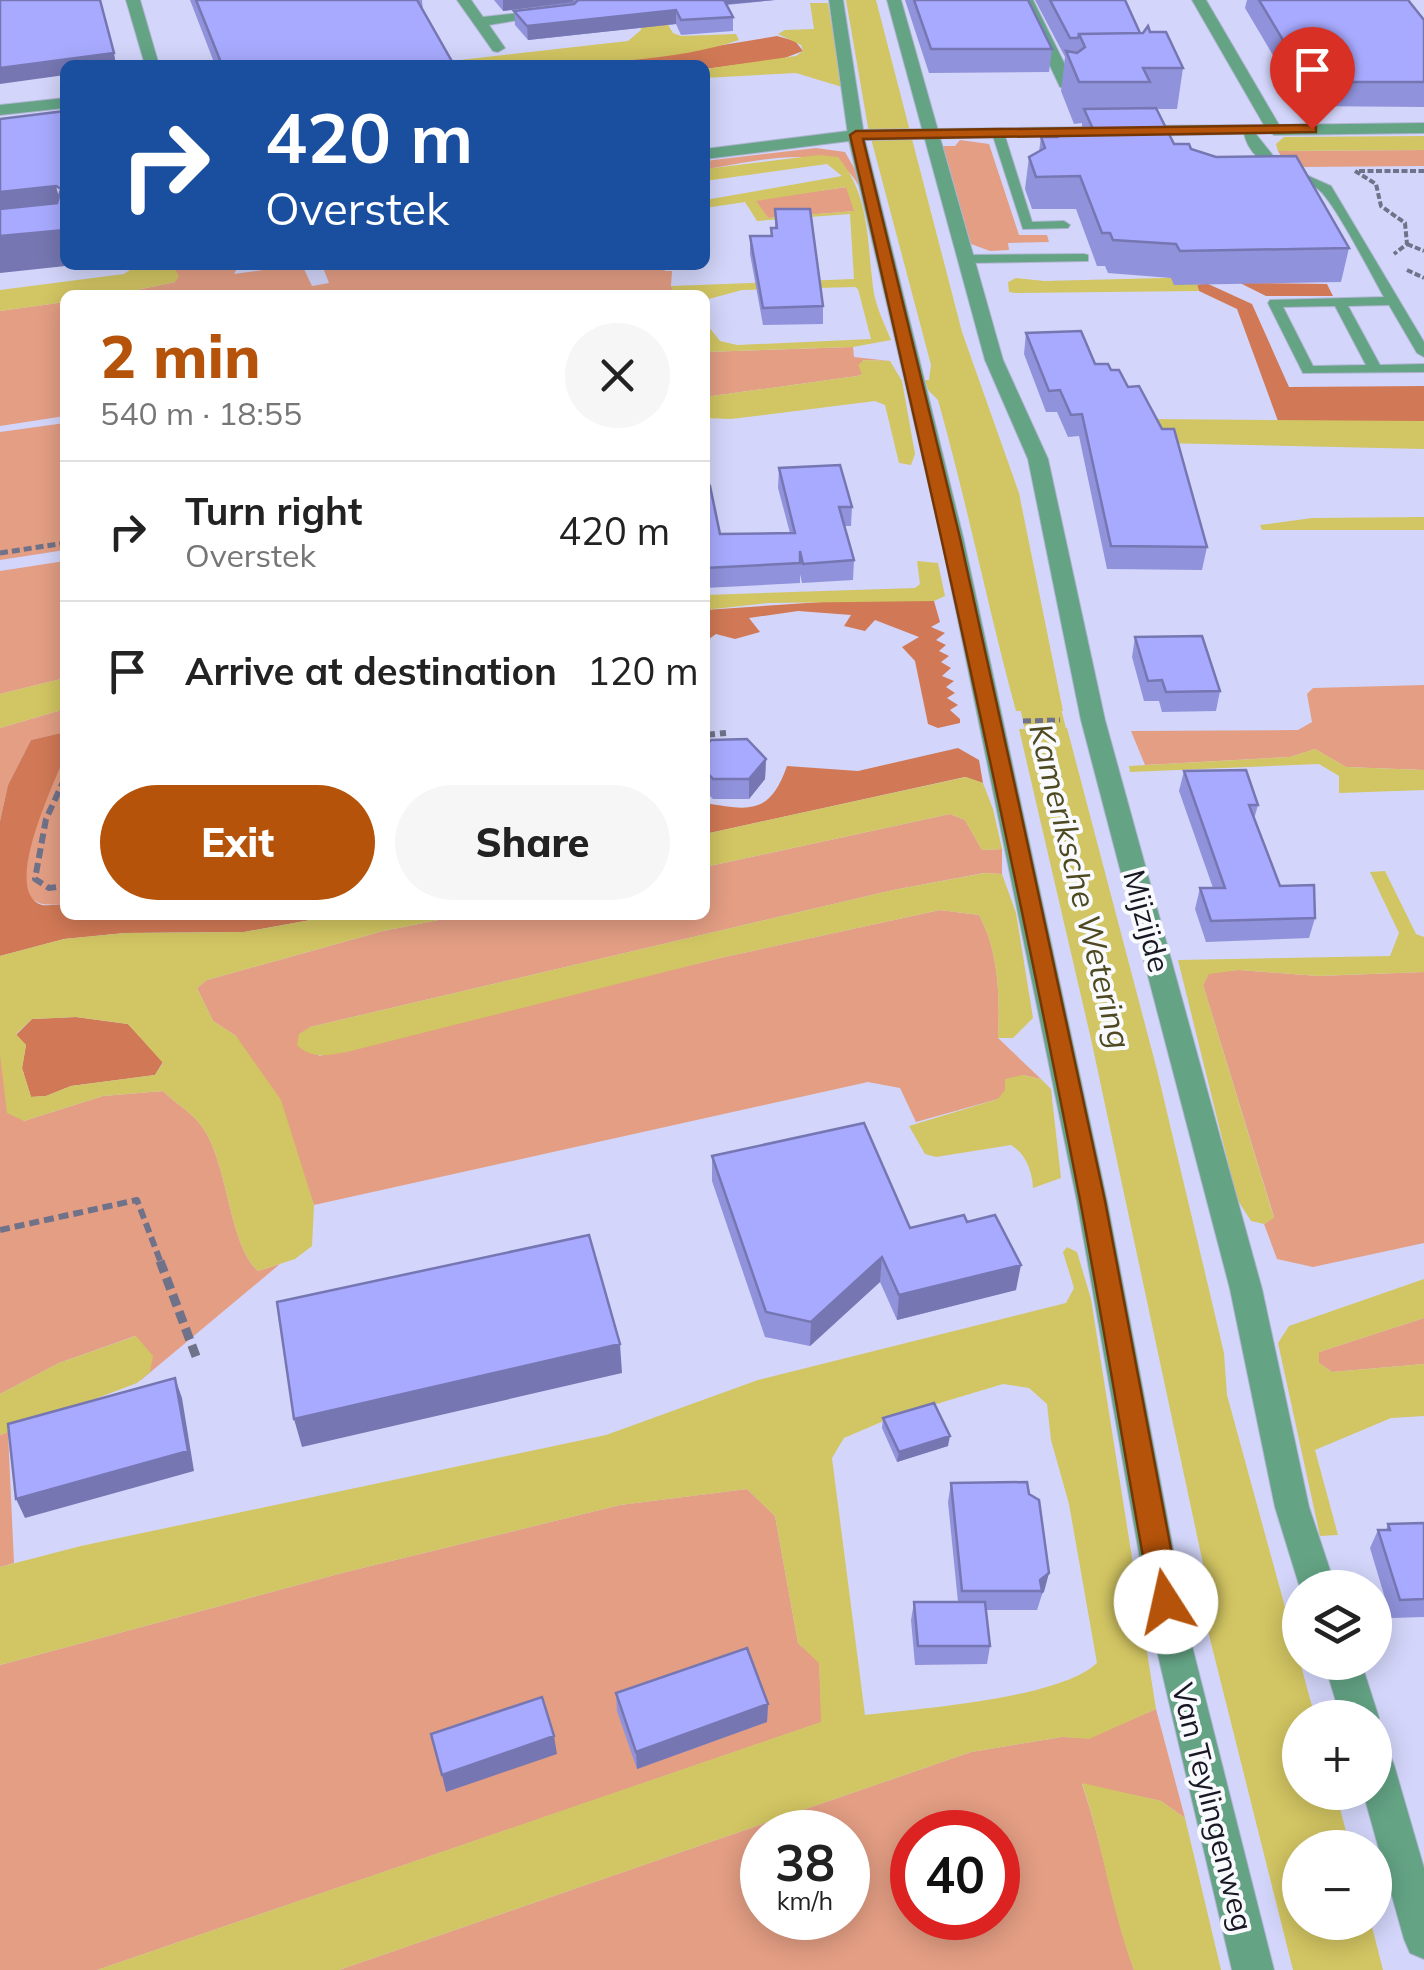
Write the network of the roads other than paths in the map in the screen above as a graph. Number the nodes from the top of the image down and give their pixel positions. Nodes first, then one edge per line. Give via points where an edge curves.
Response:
1 (133, 0) edge
2 (464, 0) edge
3 (836, 0) edge
4 (894, 0) edge
5 (1026, 0) edge
6 (1199, 0) edge
7 (574, 10) edge
8 (480, 22) junction
9 (498, 48) dead end
10 (151, 60) edge
11 (1058, 68) junction
12 (1077, 68) edge
13 (1068, 86) edge
14 (60, 104) edge
15 (0, 110) edge
16 (1424, 128) edge
17 (1248, 130) junction
18 (1274, 130) junction
19 (998, 133) junction
20 (925, 134) junction
21 (862, 135) junction
22 (710, 153) edge
23 (1064, 225) dead end
24 (1084, 258) dead end
25 (966, 259) junction
26 (1339, 302) junction
27 (1393, 302) junction
28 (1424, 353) edge
29 (1424, 368) edge
30 (1375, 369) junction
31 (1312, 1570) edge
32 (1388, 1810) edge
33 (1424, 1939) edge
34 (1252, 1970) edge

1 - 10 street
2 - 8 street
3 - 21 street, Van Teylingenweg
4 - 20 street, Mijzijde
5 - 11 street
6 - 18 street
7 - 8 street
8 - 9 street
11 - 12 lane
11 - 13 street
14 - 15 street
16 - 18 street
17 - 18 street
17 - 19 street
17 - 27 lane via 1263,159 1327,189
19 - 20 street
19 - 23 lane via 1027,226
20 - 21 street
20 - 25 street, Mijzijde
21 - 22 street
21 - 34 street, Van Teylingenweg via 1092,1201 1172,1638
24 - 25 lane
25 - 31 street, Mijzijde via 994,360 1038,459 1093,720 1246,1289 1292,1507
26 - 27 lane
26 - 30 lane
26 - 30 lane via 1275,303 1308,370
27 - 28 lane
29 - 30 lane
32 - 33 street

